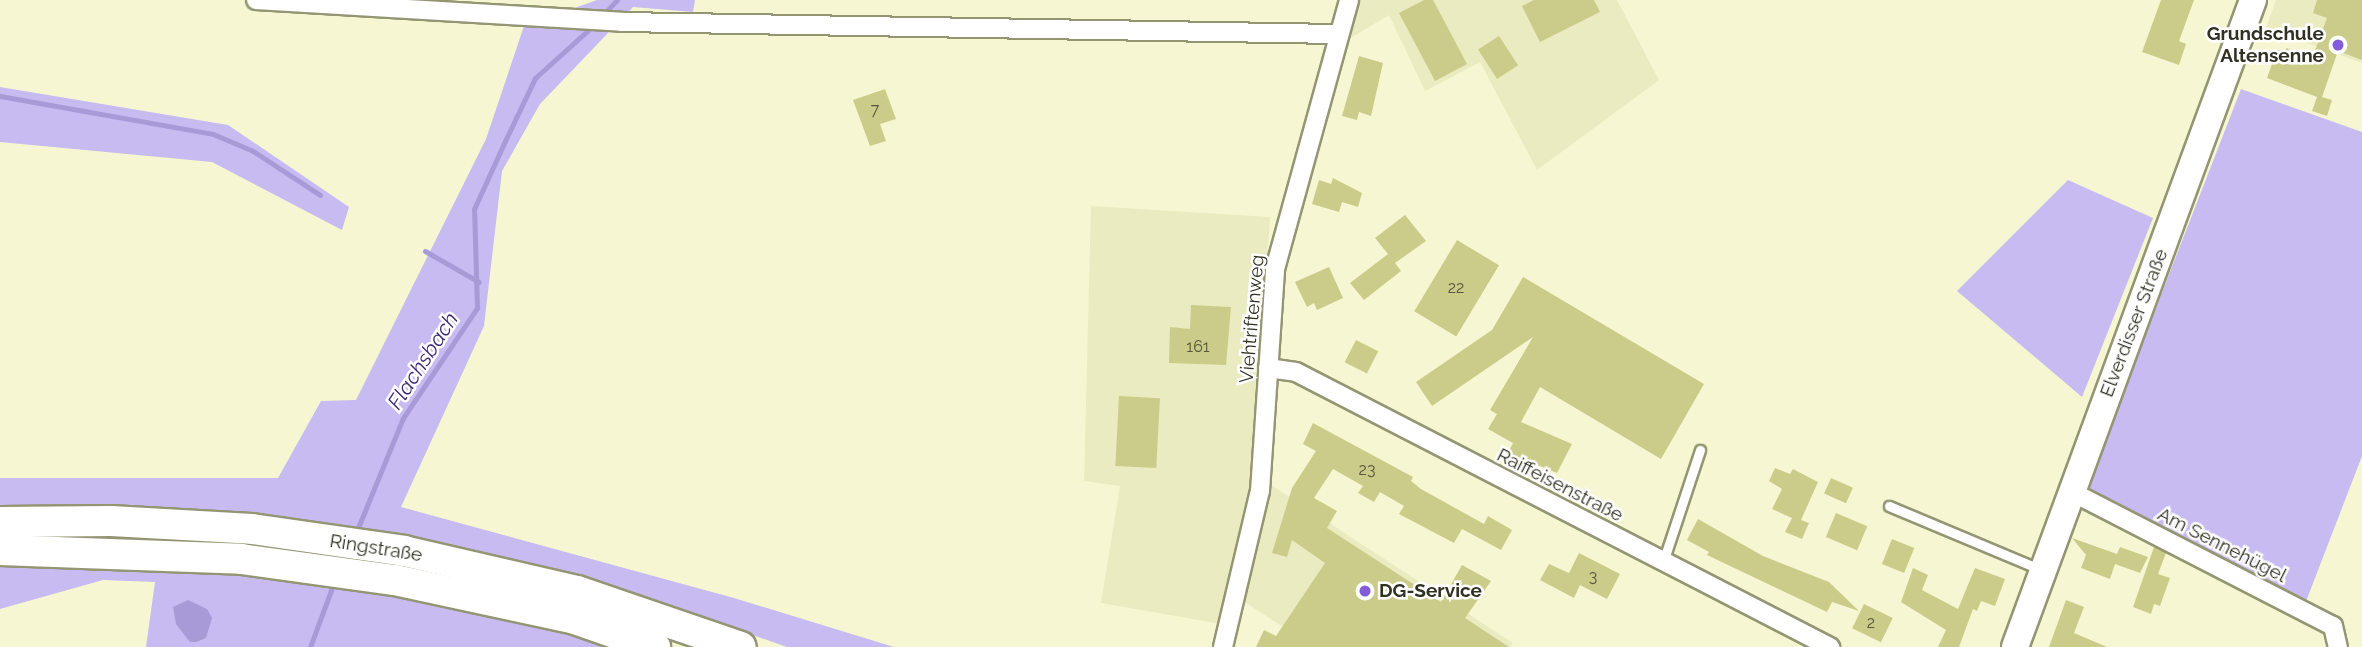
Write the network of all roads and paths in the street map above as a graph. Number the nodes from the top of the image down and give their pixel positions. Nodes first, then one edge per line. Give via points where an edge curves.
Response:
1 (256, 0) edge
2 (1349, 0) edge
3 (2253, 0) edge
4 (1339, 34) junction
5 (1268, 368) junction
6 (1700, 450) dead end
7 (2072, 492) junction
8 (1889, 506) dead end
9 (0, 522) edge
10 (0, 550) edge
11 (1663, 562) junction
12 (2044, 571) junction
13 (655, 647) edge
14 (740, 647) edge
15 (1223, 647) edge
16 (1830, 647) edge
17 (2015, 647) edge
18 (2338, 647) edge

1 - 4 street via 621,22
2 - 4 street, Viehtriftenweg
3 - 7 main road, Elverdisser Straße
4 - 5 street, Viehtriftenweg via 1275,269
5 - 11 street, Raiffeisenstraße via 1296,372
5 - 15 street, Viehtriftenweg via 1260,491
6 - 11 lane
7 - 12 main road, Elverdisser Straße
7 - 18 street, Am Sennehügel via 2333,626
8 - 12 lane
9 - 14 highway, Ringstraße via 111,521 252,529 404,551 577,591
10 - 13 highway, Ringstraße via 241,559 395,580 575,619
11 - 16 street, Raiffeisenstraße
12 - 17 main road, Elverdisser Straße

